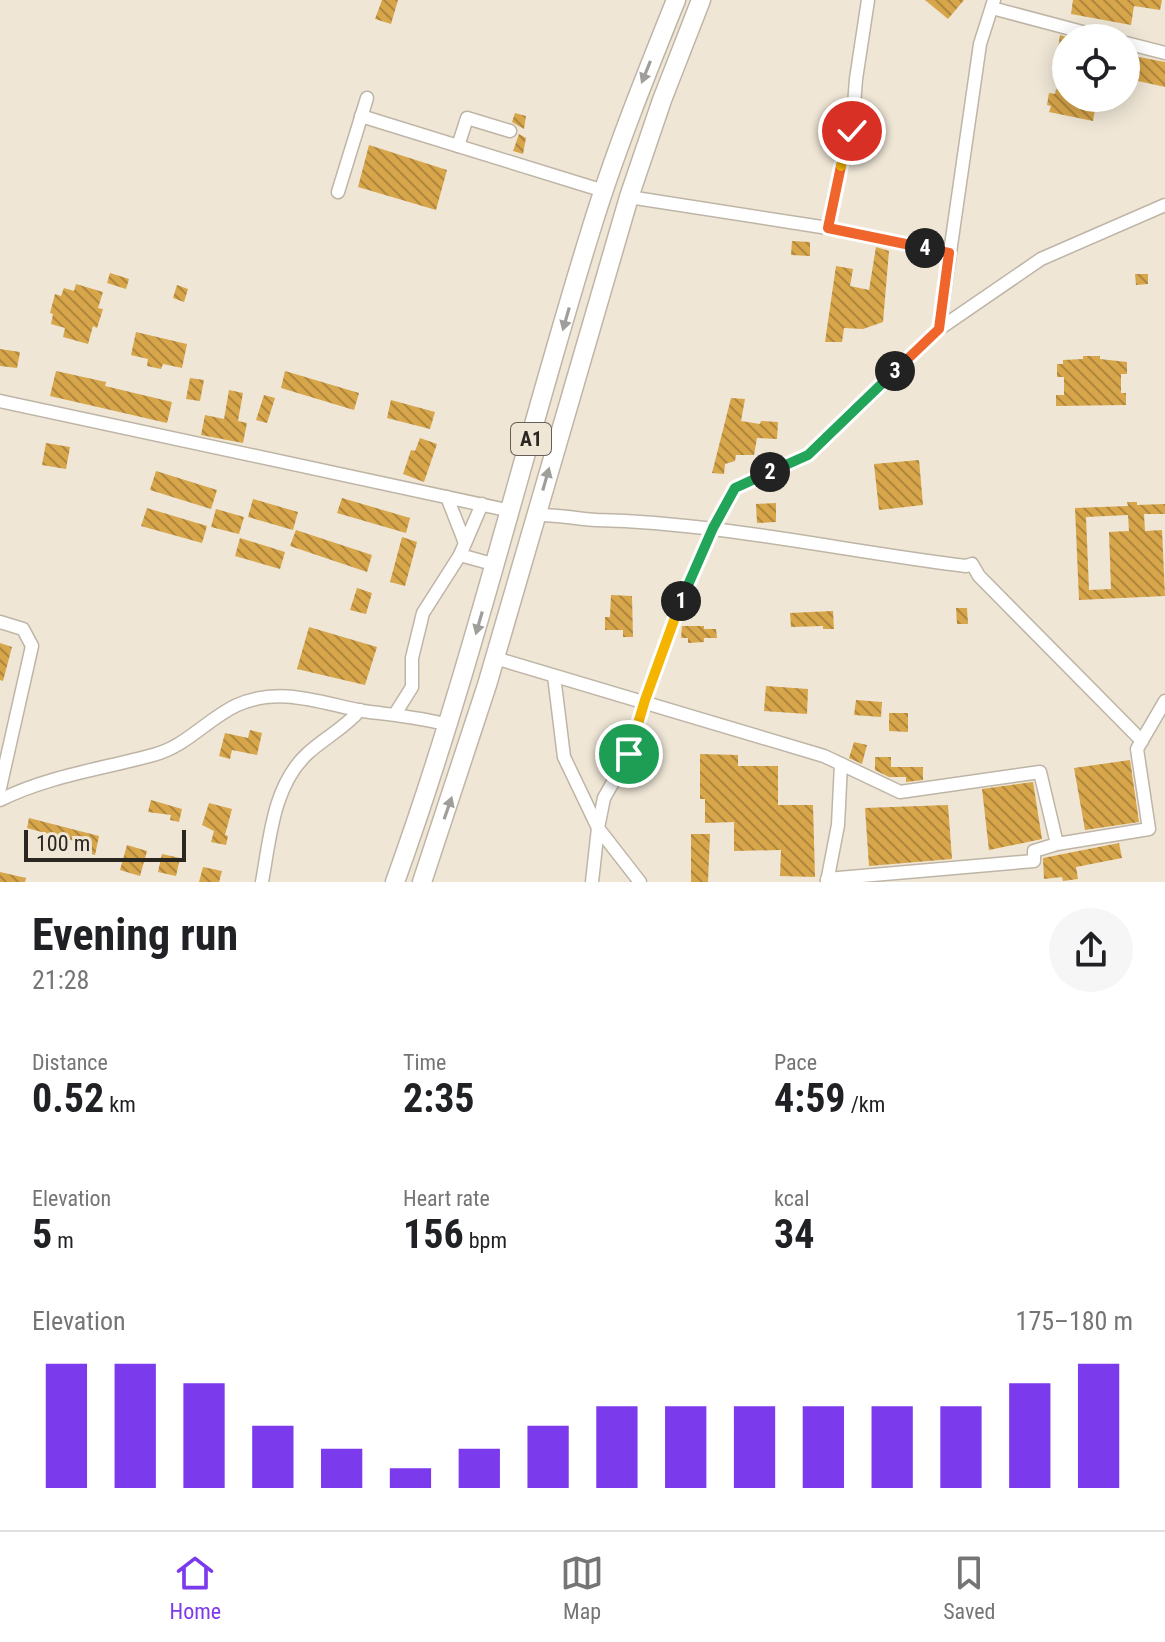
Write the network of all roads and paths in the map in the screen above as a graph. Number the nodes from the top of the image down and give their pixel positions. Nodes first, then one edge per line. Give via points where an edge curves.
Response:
1 (676, 0) edge
2 (701, 0) edge
3 (868, 0) edge
4 (993, 4) edge
5 (1059, 24) edge
6 (1140, 47) edge
7 (1165, 53) edge
8 (367, 98) dead end
9 (361, 116) junction
10 (510, 131) dead end
11 (458, 146) junction
12 (604, 191) junction
13 (338, 192) dead end
14 (629, 197) junction
15 (1165, 205) edge
16 (828, 228) junction
17 (590, 233) junction
18 (616, 240) junction
19 (949, 253) junction
20 (939, 329) junction
21 (0, 401) edge
22 (447, 497) junction
23 (482, 504) junction
24 (511, 511) junction
25 (536, 515) junction
26 (713, 528) junction
27 (462, 549) junction
28 (495, 568) junction
29 (519, 578) junction
30 (0, 622) edge
31 (495, 658) junction
32 (554, 676) junction
33 (1165, 701) edge
34 (644, 703) junction
35 (360, 710) junction
36 (395, 714) junction
37 (448, 725) junction
38 (1142, 741) junction
39 (841, 764) junction
40 (0, 788) edge
41 (0, 800) edge
42 (598, 828) junction
43 (1057, 844) junction
44 (827, 881) edge
45 (262, 882) edge
46 (395, 882) edge
47 (422, 882) edge
48 (592, 882) edge
49 (640, 882) edge

1 -> 12 highway, A1
2 - 14 highway, A1
3 - 16 street via 852,131
4 - 5 street
4 - 19 street via 980,44
6 - 7 street
8 - 9 street
9 - 11 street
9 - 13 street
10 - 11 street via 467,118
11 - 12 street
12 - 17 highway, A1
14 - 16 street
14 - 18 highway, A1
15 - 20 street via 1041,259
16 - 19 street
17 - 18 highway
17 -> 24 highway, A1
25 -> 18 highway, A1
19 - 20 street
20 - 26 street via 808,455 735,488
21 - 22 street
22 - 23 street
22 - 27 street
23 - 24 street
23 - 27 street
24 - 28 highway, A1
25 - 26 street
25 - 29 highway, A1
26 - 34 street
26 - 38 street via 912,560 972,564
27 - 28 street
27 - 36 street via 423,613 412,658 412,687
28 - 29 highway
28 -> 37 highway, A1
29 - 31 highway, A1
30 - 40 street via 23,629 32,646
31 - 32 street
47 -> 31 highway, A1
32 - 34 street
32 - 42 street via 564,757
33 - 38 street
34 - 39 street
34 - 42 street via 629,754 604,798
35 - 36 street
35 - 41 street via 291,696 261,698 235,706 193,737 155,755 57,778
35 - 45 street via 308,752 284,786
36 - 37 street
37 - 46 highway, A1
38 - 43 street via 1137,749 1149,829
39 - 43 street via 900,792 1040,772
39 - 44 street via 838,825
42 - 48 street
42 - 49 street
43 - 44 street via 1034,851 1034,861

